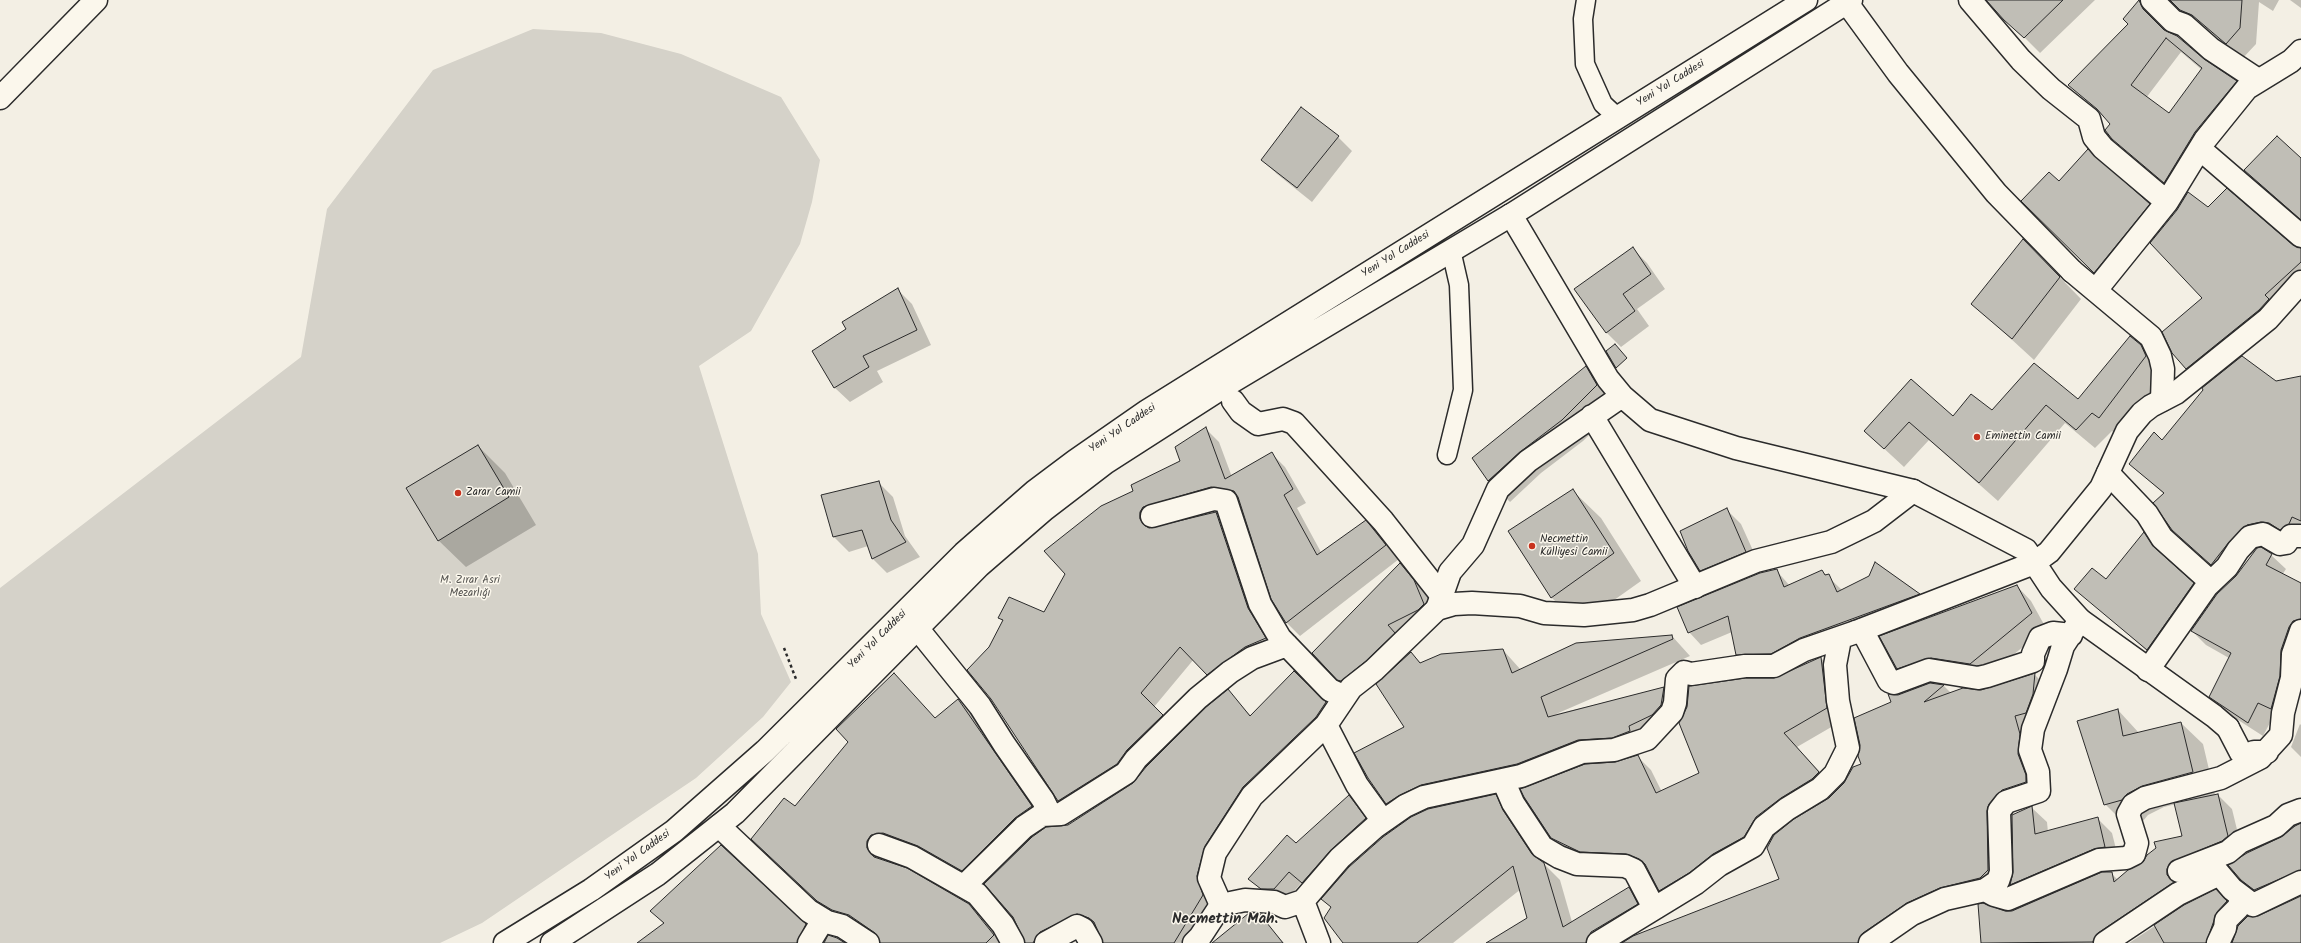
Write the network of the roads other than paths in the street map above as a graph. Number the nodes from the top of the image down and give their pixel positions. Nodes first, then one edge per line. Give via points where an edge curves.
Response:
1 (96, 0) edge
2 (1586, 0) edge
3 (1806, 0) edge
4 (1970, 0) edge
5 (2152, 0) edge
6 (1849, 1) edge
7 (2301, 51) edge
8 (2258, 80) junction
9 (0, 98) edge
10 (1616, 117) junction
11 (2200, 149) junction
12 (2167, 202) junction
13 (1511, 215) junction
14 (2301, 236) edge
15 (1451, 250) junction
16 (2300, 285) edge
17 (2096, 290) junction
18 (1622, 396) junction
19 (2162, 400) junction
20 (1233, 401) dead end
21 (1592, 416) junction
22 (1447, 455) dead end
23 (2108, 473) junction
24 (1913, 491) junction
25 (1152, 516) dead end
26 (2301, 536) edge
27 (2034, 563) junction
28 (2211, 582) junction
29 (1695, 587) junction
30 (1440, 603) junction
31 (2075, 627) junction
32 (917, 628) junction
33 (2301, 631) edge
34 (1853, 634) junction
35 (1287, 645) junction
36 (2148, 670) junction
37 (1345, 697) junction
38 (1326, 725) junction
39 (2267, 752) junction
40 (1503, 780) junction
41 (2301, 810) edge
42 (1050, 814) junction
43 (1383, 821) junction
44 (720, 826) junction
45 (879, 845) dead end
46 (2214, 868) junction
47 (2179, 871) dead end
48 (2301, 882) edge
49 (964, 886) junction
50 (1985, 890) junction
51 (2242, 898) junction
52 (1304, 901) junction
53 (1221, 905) junction
54 (1654, 908) junction
55 (823, 920) junction
56 (1623, 937) edge
57 (505, 943) edge
58 (552, 943) edge
59 (809, 943) edge
60 (868, 943) edge
61 (1013, 943) edge
62 (1046, 943) edge
63 (1091, 943) edge
64 (1194, 943) edge
65 (1319, 943) edge
66 (1598, 943) edge
67 (1870, 943) edge
68 (2105, 943) edge
69 (2218, 943) edge

1 - 9 street
2 - 10 lane via 1585,64 1603,104
3 - 10 street, Yeni Yol Caddesi
4 - 12 street via 2021,60 2051,89 2089,119 2094,137 2103,148
5 - 8 street via 2173,21 2184,26 2211,49
6 - 13 street, Yeni Yol Caddesi
6 - 17 street via 1898,73 1996,193 2072,271
7 - 8 street via 2291,61
8 - 11 street via 2247,88
10 - 57 street, Yeni Yol Caddesi via 1147,411 1075,461 1035,491 964,553 765,751 674,831 591,890
11 - 12 street
11 - 14 street
12 - 17 street
13 - 15 street, Yeni Yol Caddesi
13 - 18 street via 1608,379
15 - 22 lane via 1459,285 1463,390
15 - 32 street, Yeni Yol Caddesi via 1234,380 1105,463 1045,509 979,566
16 - 19 street via 2268,319 2176,393
17 - 19 street via 2151,337 2162,362
18 - 21 street
18 - 24 street via 1650,420 1686,432 1736,448
19 - 23 street via 2142,413 2127,431
20 - 30 street via 1241,412 1258,424 1283,419 1294,423 1383,521
21 - 29 street
21 - 30 street via 1528,461 1498,489 1473,544 1450,572
23 - 27 street via 2101,488 2066,532 2049,552
23 - 28 street via 2147,514 2162,538
24 - 27 street via 2026,550
24 - 29 street via 1874,521 1831,542 1756,562
25 - 35 street via 1214,499 1226,501 1260,604
26 - 28 street via 2291,536 2286,543 2280,544 2263,534 2250,538 2227,567
27 - 31 street
27 - 34 street
28 - 36 street via 2184,616
29 - 30 street via 1633,610 1584,615 1544,613 1520,606
30 - 37 street via 1374,670 1351,688
31 - 34 street via 2040,638 2033,654 2033,661 1987,676 1978,678 1929,670 1894,683 1889,681
31 - 36 street
31 - 50 street via 2063,646 2033,729 2030,750 2038,772 2039,791 2006,802 1999,811 2001,872 1998,881
32 - 42 street via 980,706
32 - 44 street, Yeni Yol Caddesi
33 - 39 street via 2293,654 2292,678 2283,713 2281,735
34 - 40 street via 1804,650 1774,666 1745,666 1690,674 1684,672 1677,679 1672,712 1647,739 1614,750 1582,752 1521,776
34 - 54 street via 1835,666 1838,701 1848,748 1835,774 1820,789 1764,827 1754,846 1719,865 1696,883
35 - 37 street via 1330,690
35 - 42 street via 1252,658 1230,672 1198,698 1136,759 1126,773 1061,814
36 - 39 street via 2228,728 2241,753 2245,755
37 - 38 street
38 - 43 street via 1357,785
38 - 53 street via 1252,796 1215,853 1209,878
39 - 50 street via 2250,765 2221,778 2145,798 2133,805 2128,814 2137,843 2134,854 2130,856 2099,860 2008,899 1994,896
40 - 43 street via 1424,798 1405,806
40 - 54 street via 1513,803 1542,847 1578,864 1626,866 1634,870
41 - 46 street via 2288,815 2276,826 2240,842
42 - 49 street via 1042,815 1024,827
43 - 52 street via 1340,858
44 - 55 street via 809,911
44 - 58 street, Yeni Yol Caddesi via 658,874
45 - 49 street via 912,857
46 - 47 street
46 - 51 street
46 - 68 street
48 - 51 street via 2253,905
49 - 61 street via 977,894 995,915
50 - 67 street via 1945,899 1912,914
51 - 69 street via 2238,908 2226,920
52 - 53 street via 1285,907 1274,902 1245,900
52 - 65 street
53 - 64 street
54 - 56 street
55 - 59 street
55 - 60 street via 842,926
56 - 66 street
62 - 63 street via 1077,926 1083,929

